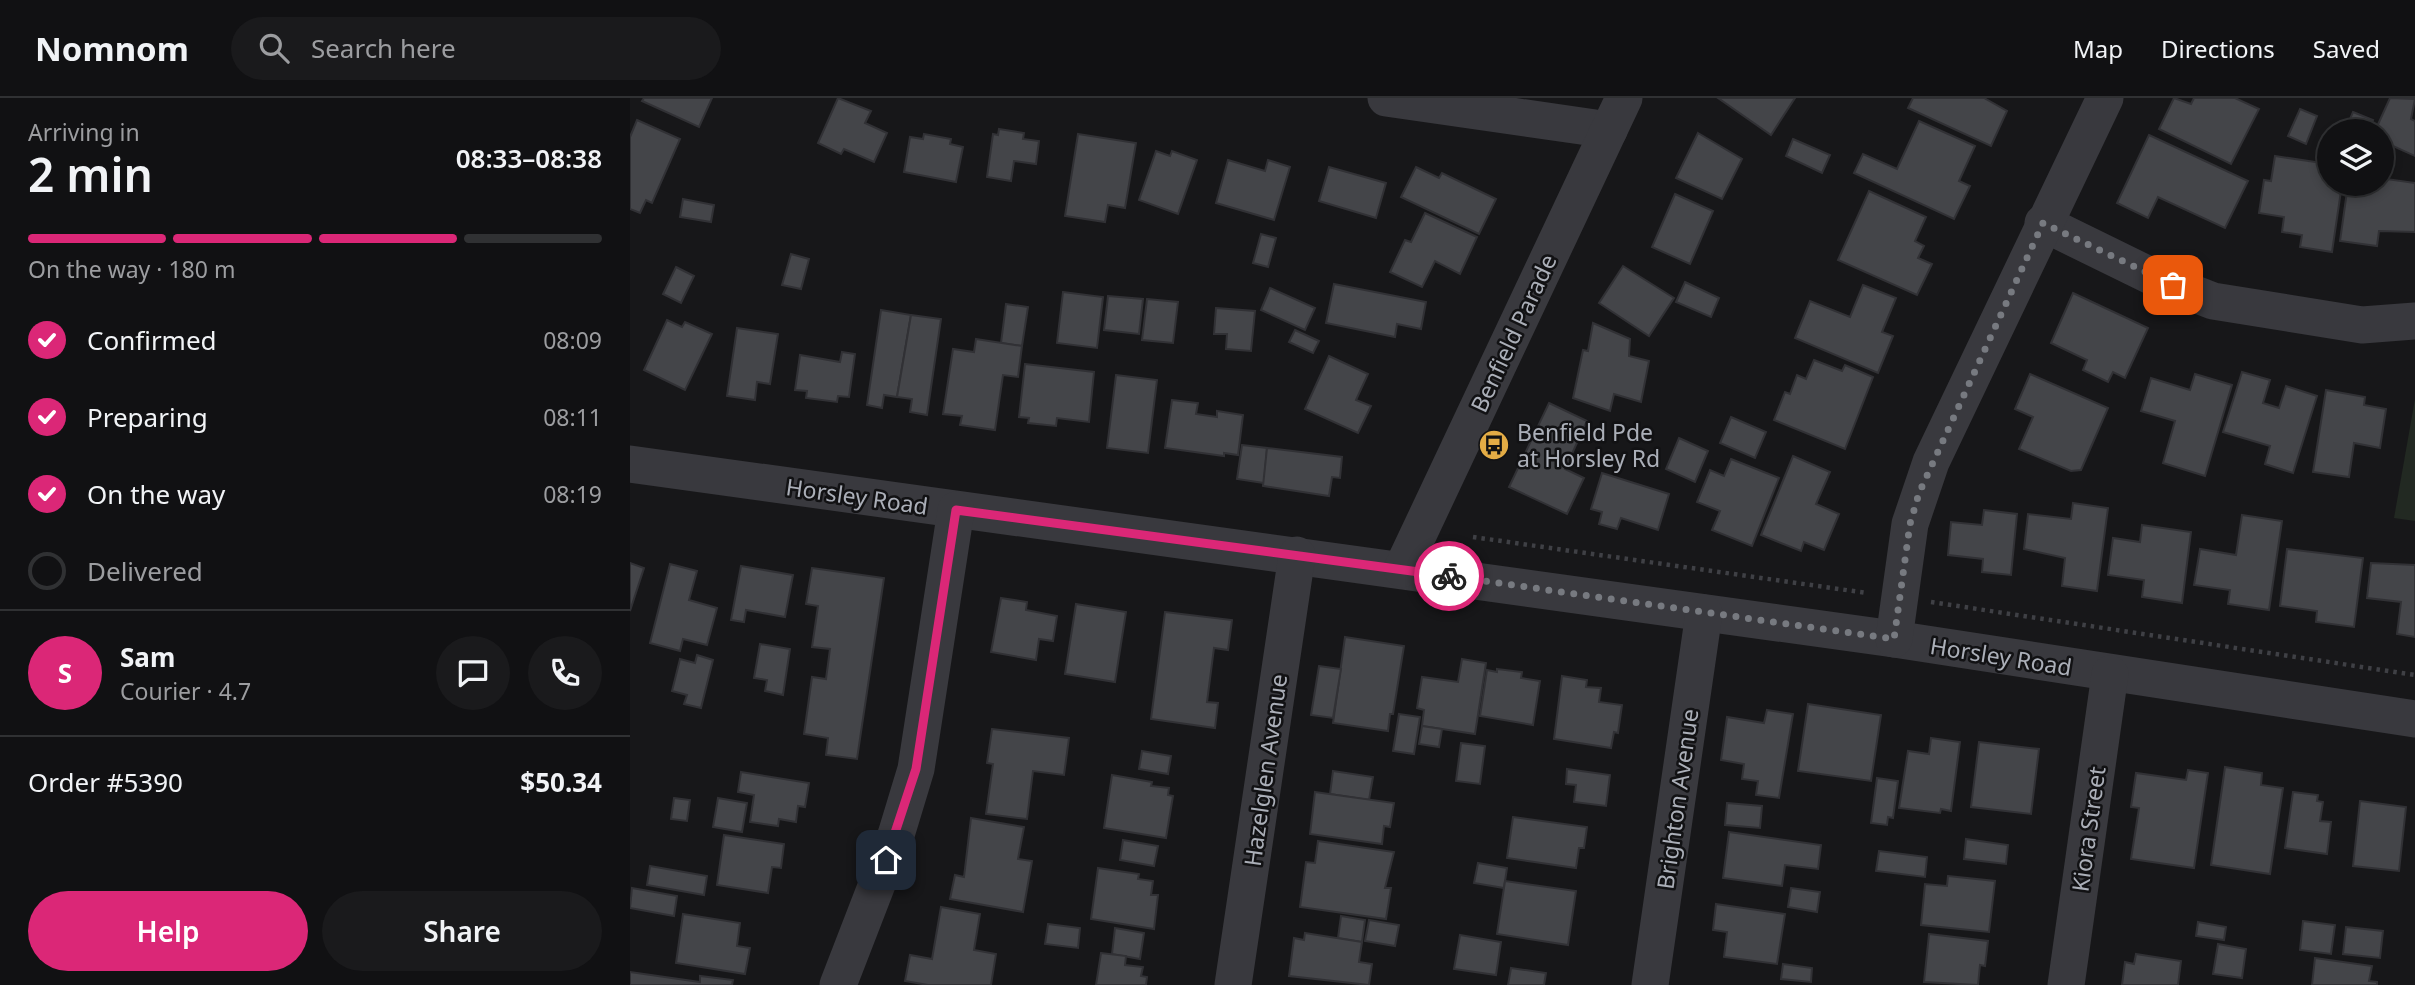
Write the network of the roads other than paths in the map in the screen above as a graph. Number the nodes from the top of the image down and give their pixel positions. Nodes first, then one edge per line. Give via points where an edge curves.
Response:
1 (1386, 98) edge
2 (2105, 98) edge
3 (1617, 114) edge
4 (2043, 223) junction
5 (2415, 321) edge
6 (630, 464) edge
7 (956, 510) junction
8 (1297, 555) junction
9 (1402, 569) junction
10 (1704, 613) junction
11 (1894, 639) junction
12 (2110, 674) junction
13 (2415, 719) edge
14 (838, 985) edge
15 (1233, 985) edge
16 (1650, 985) edge
17 (2066, 985) edge

1 - 3 street
2 - 4 street
3 - 9 street, Benfield Parade
4 - 5 street via 2213,301 2362,325
4 - 11 street via 1931,462 1910,524
6 - 7 street, Horsley Road
7 - 8 street, Horsley Road
7 - 14 street via 916,769 896,835
8 - 9 street, Horsley Road
8 - 15 street, Hazelglen Avenue
9 - 10 street, Horsley Road
10 - 11 street, Horsley Road
10 - 16 street, Brighton Avenue
11 - 12 street, Horsley Road
12 - 13 street, Horsley Road
12 - 17 street, Kiora Street

